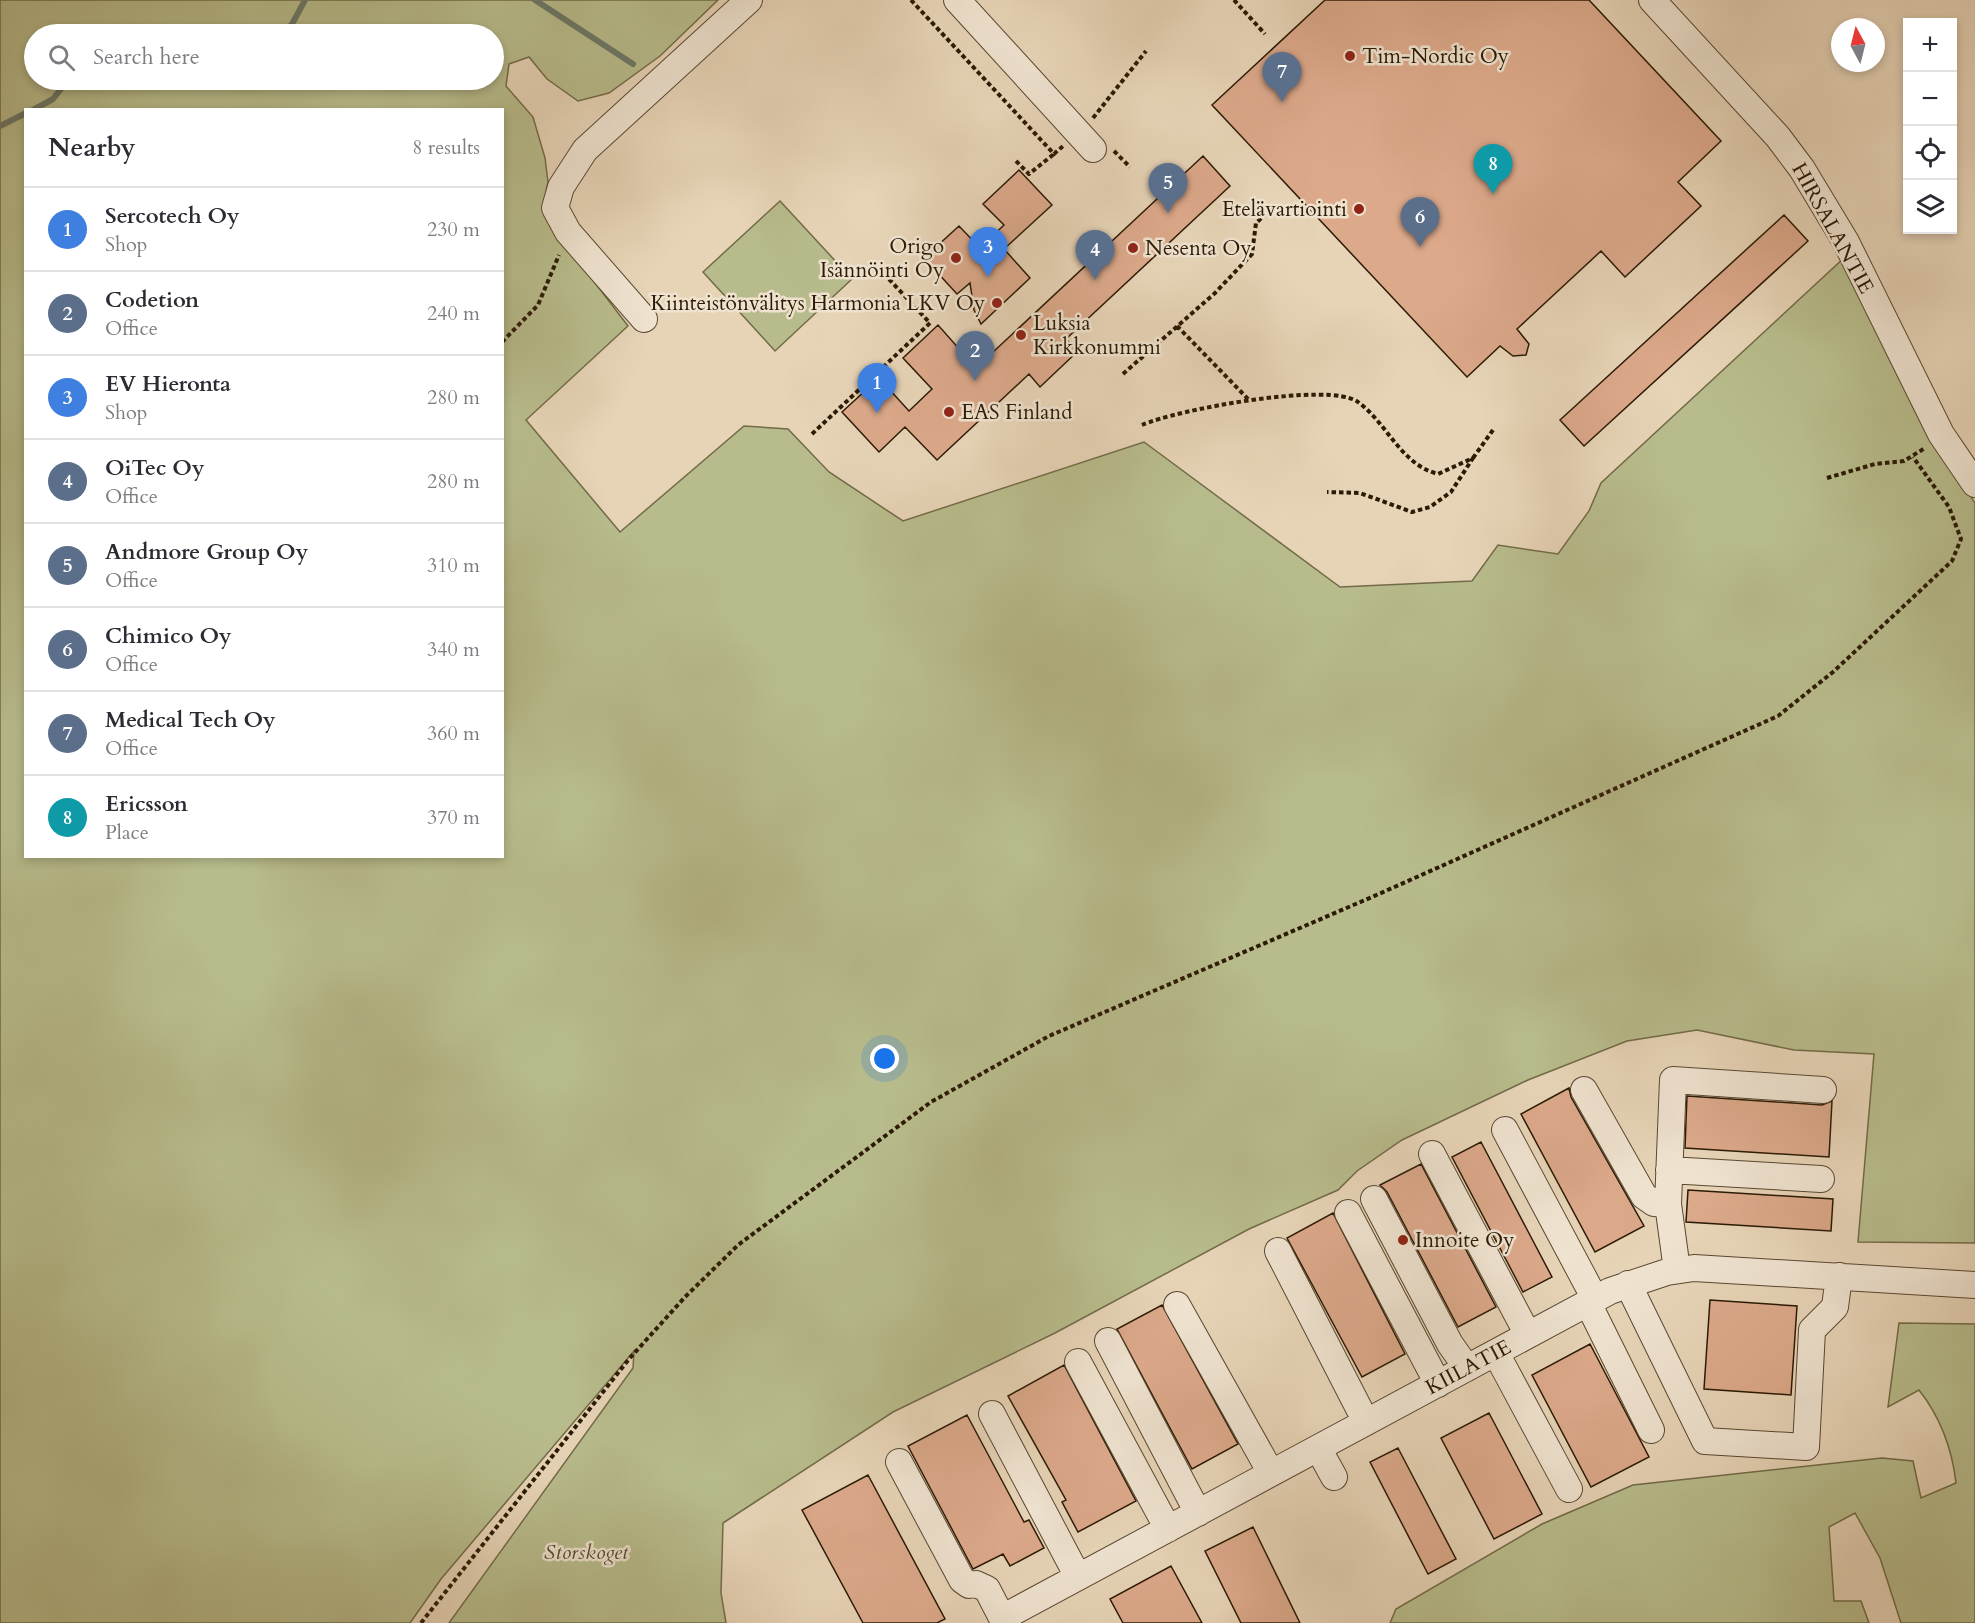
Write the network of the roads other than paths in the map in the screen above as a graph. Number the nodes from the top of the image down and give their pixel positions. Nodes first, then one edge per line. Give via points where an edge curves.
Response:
1 (749, 0) edge
2 (957, 0) edge
3 (1652, 0) edge
4 (1093, 149) dead end
5 (644, 319) dead end
6 (1975, 484) edge
7 (1584, 1090) dead end
8 (1823, 1090) dead end
9 (1505, 1130) dead end
10 (1432, 1154) dead end
11 (1669, 1170) junction
12 (1821, 1179) dead end
13 (1374, 1200) dead end
14 (1668, 1204) junction
15 (1348, 1213) dead end
16 (1278, 1251) dead end
17 (1677, 1270) junction
18 (1839, 1276) junction
19 (1628, 1284) junction
20 (1975, 1285) edge
21 (1591, 1301) junction
22 (1177, 1305) dead end
23 (1528, 1335) junction
24 (1108, 1341) dead end
25 (1496, 1353) junction
26 (1078, 1362) dead end
27 (1467, 1368) junction
28 (1438, 1384) junction
29 (992, 1414) dead end
30 (1366, 1422) junction
31 (1650, 1430) dead end
32 (1318, 1448) junction
33 (899, 1462) dead end
34 (1271, 1473) junction
35 (1334, 1477) dead end
36 (1569, 1489) dead end
37 (1198, 1513) junction
38 (1168, 1529) junction
39 (1078, 1577) junction
40 (1032, 1614) edge

1 - 5 street via 585,150 561,187 555,208 568,232
2 - 4 street
3 - 6 street, HIRSALANTIE via 1778,137 1802,170 1846,243 1941,434
7 - 14 street via 1644,1196 1654,1203
8 - 11 street via 1673,1080
9 - 21 street
10 - 23 street
11 - 12 street
11 - 14 street
13 - 27 street via 1450,1344
14 - 17 street
15 - 28 street
16 - 30 street
17 - 18 street, KIILATIE via 1734,1269
17 - 19 street, KIILATIE
18 - 19 street via 1835,1307 1812,1330 1806,1447 1705,1442
18 - 20 street, KIILATIE
19 - 21 street, KIILATIE
21 - 23 street, KIILATIE
21 - 31 street
22 - 34 street
23 - 25 street, KIILATIE
24 - 37 street
25 - 27 street, KIILATIE
25 - 36 street
26 - 38 street
27 - 28 street, KIILATIE
28 - 30 street, KIILATIE
29 - 39 street
30 - 32 street, KIILATIE
32 - 34 street, KIILATIE
32 - 35 street
33 - 40 street, KIILATIE via 962,1580 987,1589 1002,1618
34 - 37 street, KIILATIE
37 - 38 street, KIILATIE
38 - 39 street, KIILATIE
39 - 40 street, KIILATIE

